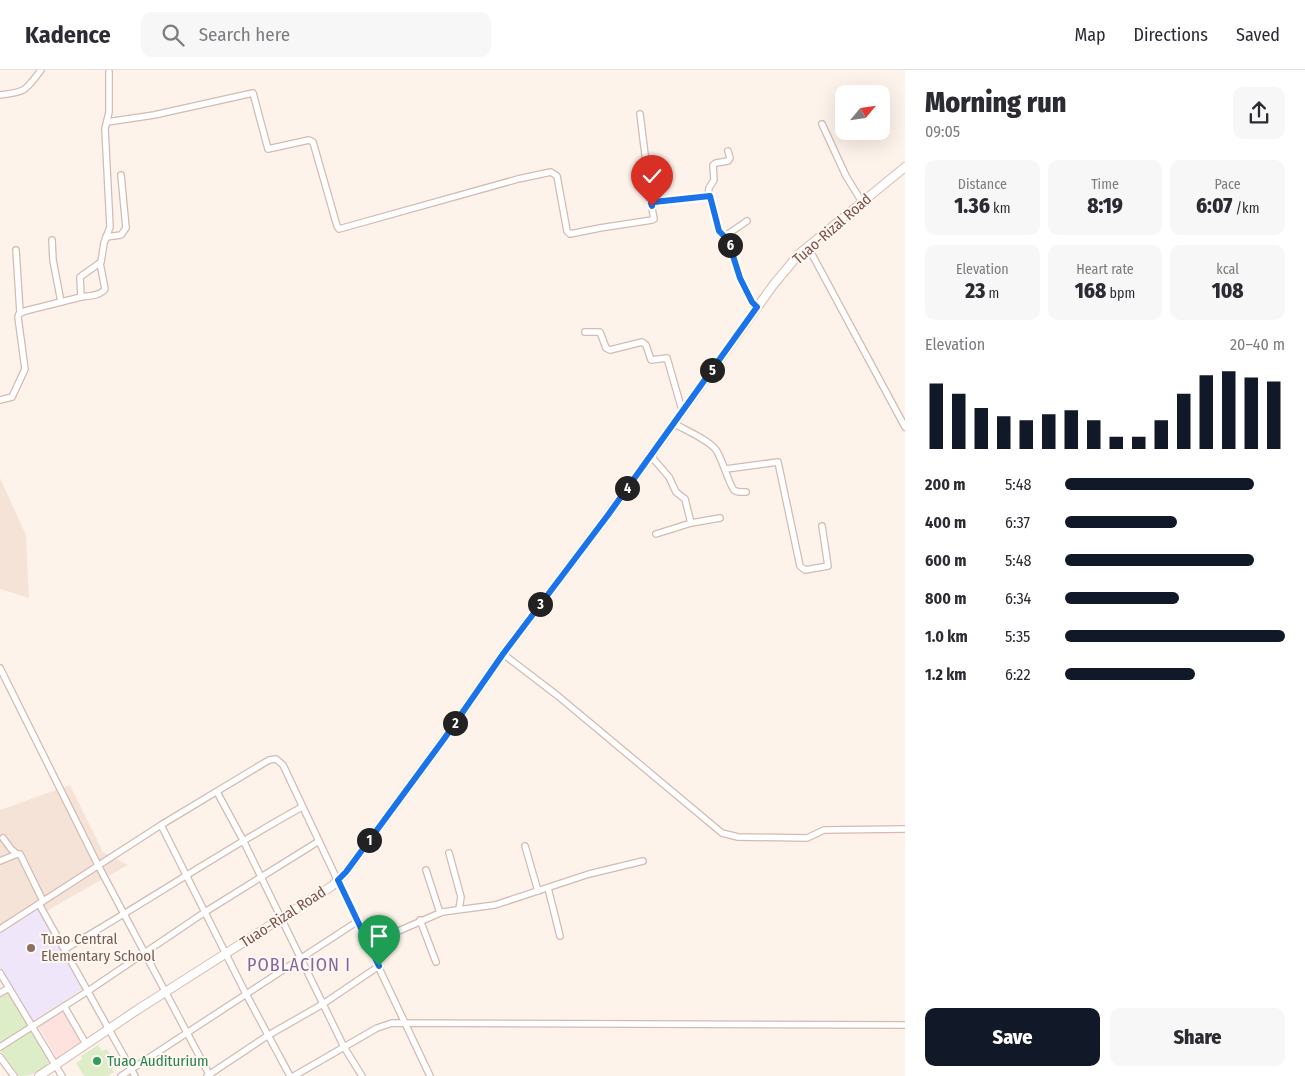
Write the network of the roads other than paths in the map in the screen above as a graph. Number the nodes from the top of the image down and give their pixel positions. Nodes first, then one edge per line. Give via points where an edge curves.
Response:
1 (41, 70) edge
2 (109, 72) dead end
3 (0, 95) edge
4 (640, 114) dead end
5 (107, 122) junction
6 (822, 124) dead end
7 (728, 151) dead end
8 (905, 167) edge
9 (121, 175) dead end
10 (708, 195) junction
11 (862, 202) junction
12 (651, 203) junction
13 (747, 221) dead end
14 (724, 236) junction
15 (106, 237) junction
16 (52, 240) dead end
17 (808, 247) junction
18 (16, 250) dead end
19 (100, 263) junction
20 (81, 297) junction
21 (60, 302) junction
22 (757, 307) junction
23 (20, 312) junction
24 (586, 332) dead end
25 (0, 400) edge
26 (682, 410) junction
27 (673, 423) junction
28 (905, 427) edge
29 (650, 455) junction
30 (726, 469) junction
31 (746, 492) dead end
32 (720, 518) dead end
33 (692, 523) junction
34 (822, 526) dead end
35 (656, 534) dead end
36 (503, 654) junction
37 (0, 668) edge
38 (217, 792) junction
39 (302, 806) junction
40 (161, 825) junction
41 (905, 829) edge
42 (3, 838) dead end
43 (243, 840) junction
44 (319, 841) junction
45 (524, 846) dead end
46 (449, 853) dead end
47 (17, 854) junction
48 (0, 861) edge
49 (643, 861) dead end
50 (98, 865) junction
51 (426, 870) dead end
52 (186, 875) junction
53 (261, 877) junction
54 (338, 880) junction
55 (548, 888) junction
56 (538, 891) junction
57 (41, 902) junction
58 (459, 909) junction
59 (205, 912) junction
60 (440, 913) junction
61 (124, 915) junction
62 (281, 918) junction
63 (420, 920) junction
64 (358, 921) junction
65 (0, 929) edge
66 (560, 936) dead end
67 (369, 944) junction
68 (66, 950) junction
69 (144, 953) junction
70 (226, 953) junction
71 (301, 957) junction
72 (436, 962) dead end
73 (379, 966) junction
74 (0, 973) edge
75 (9, 988) junction
76 (88, 991) junction
77 (165, 992) junction
78 (0, 993) edge
79 (246, 994) junction
80 (323, 1004) junction
81 (64, 1006) junction
82 (406, 1023) junction
83 (905, 1025) edge
84 (32, 1026) junction
85 (110, 1028) junction
86 (187, 1032) junction
87 (268, 1036) junction
88 (86, 1044) junction
89 (0, 1047) edge
90 (344, 1047) junction
91 (0, 1057) edge
92 (55, 1064) junction
93 (132, 1069) junction
94 (209, 1075) edge
95 (14, 1076) edge
96 (40, 1076) edge
97 (62, 1076) edge
98 (121, 1076) edge
99 (135, 1076) edge
100 (290, 1076) edge
101 (294, 1076) edge
102 (362, 1076) edge
103 (430, 1076) edge

1 - 3 street via 26,89
2 - 5 street
4 - 12 street
5 - 12 street via 252,93 268,149 308,140 313,142 339,229 518,178 551,172 557,176 569,234 652,220
5 - 15 street via 110,227
6 - 11 street
7 - 10 street via 728,161 713,165 714,180
8 - 11 main road, Tuao-Rizal Road
9 - 15 street via 125,231 121,235
10 - 12 street
10 - 14 street via 719,231
11 - 17 main road, Tuao-Rizal Road
13 - 14 street
14 - 22 street via 729,242 740,278
15 - 19 street
16 - 21 street
17 - 22 main road, Tuao-Rizal Road via 789,265
17 - 28 street
18 - 23 street
19 - 20 street via 80,277
19 - 20 street via 104,291
20 - 21 street
21 - 23 street
22 - 26 main road, Tuao-Rizal Road
23 - 25 street via 24,371 12,397
24 - 26 street via 600,332 606,348 610,350 642,342 651,360 667,358
26 - 27 main road, Tuao-Rizal Road
27 - 29 main road, Tuao-Rizal Road
27 - 30 street via 712,446
29 - 33 street via 669,477 676,492 685,499
29 - 36 main road, Tuao-Rizal Road
30 - 31 street via 734,490
30 - 34 street via 779,464 800,566 804,570 828,566
32 - 33 street
33 - 35 street
36 - 41 street via 722,833 738,838 807,838 824,830
36 - 54 main road, Tuao-Rizal Road
37 - 50 street
38 - 39 street via 269,760 276,759 284,765
38 - 40 street
38 - 43 street
39 - 43 street
39 - 44 street
40 - 50 street
40 - 52 street
42 - 47 street
43 - 52 street
43 - 53 street
44 - 53 street
44 - 54 street
45 - 56 street
46 - 58 street via 461,897
47 - 48 street
47 - 57 street via 21,855
49 - 55 street
50 - 57 street
50 - 61 street
51 - 60 street
52 - 59 street
52 - 61 street
53 - 59 street
53 - 62 street
54 - 62 main road, Tuao-Rizal Road
54 - 64 street
55 - 56 street
55 - 66 street
56 - 58 street via 495,905
57 - 65 street
57 - 68 street
58 - 60 street
59 - 69 street
59 - 70 street
60 - 63 street
61 - 68 street
61 - 69 street
62 - 70 main road, Tuao-Rizal Road
62 - 71 street
63 - 67 street
63 - 72 street
64 - 67 street
64 - 71 street
67 - 73 street
68 - 76 street
69 - 76 street
69 - 77 street
70 - 77 main road, Tuao-Rizal Road
70 - 79 street
71 - 79 street
71 - 80 street
73 - 80 street
73 - 82 street
74 - 75 street
75 - 78 street
75 - 84 street
76 - 81 street
76 - 85 street
77 - 85 main road, Tuao-Rizal Road
77 - 86 street
79 - 86 street
79 - 87 street
80 - 87 street
80 - 90 street
81 - 84 street
81 - 88 street
82 - 83 street
82 - 90 street via 377,1028
82 - 103 street
84 - 89 street
84 - 92 street
85 - 88 main road, Tuao-Rizal Road
85 - 93 street
86 - 93 street
86 - 94 street
87 - 94 street
87 - 100 street
88 - 92 main road, Tuao-Rizal Road
90 - 101 street
90 - 102 street
91 - 95 street
92 - 96 main road, Tuao-Rizal Road
92 - 97 street
93 - 98 street
93 - 99 street

